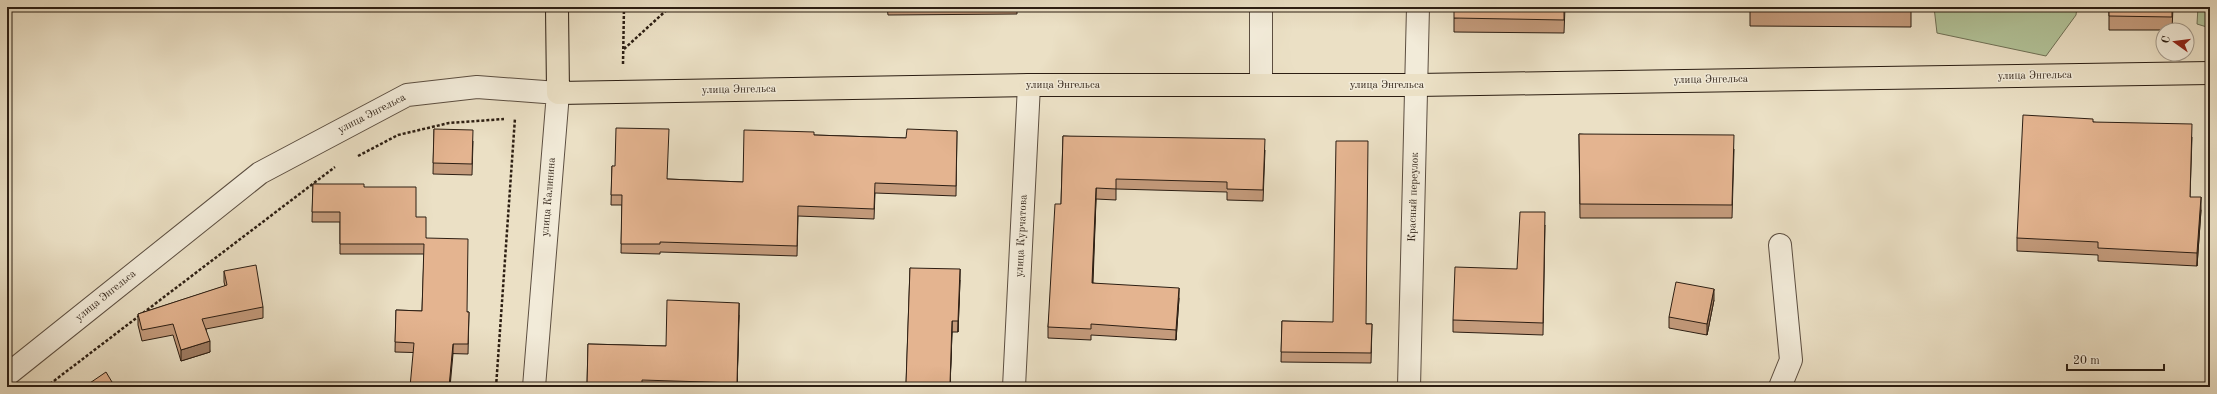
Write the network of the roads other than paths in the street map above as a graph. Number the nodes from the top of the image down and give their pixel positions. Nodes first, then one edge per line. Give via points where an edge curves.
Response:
1 (557, 7) edge
2 (1261, 7) edge
3 (1418, 7) edge
4 (2210, 73) edge
5 (1029, 85) junction
6 (1261, 85) junction
7 (1417, 85) junction
8 (558, 93) junction
9 (1780, 245) dead end
10 (7, 375) edge
11 (534, 387) edge
12 (1014, 387) edge
13 (1409, 387) edge
14 (1780, 387) edge

1 - 8 main road, улица Калинина
2 - 6 street
3 - 7 street, Красный переулок
4 - 7 main road, улица Энгельса
5 - 6 main road, улица Энгельса
5 - 8 main road, улица Энгельса
5 - 12 street, улица Курчатова
6 - 7 main road, улица Энгельса
7 - 13 street, Красный переулок
8 - 10 street, улица Энгельса via 477,87 406,95 260,173
8 - 11 street, улица Калинина
9 - 14 street via 1791,360

